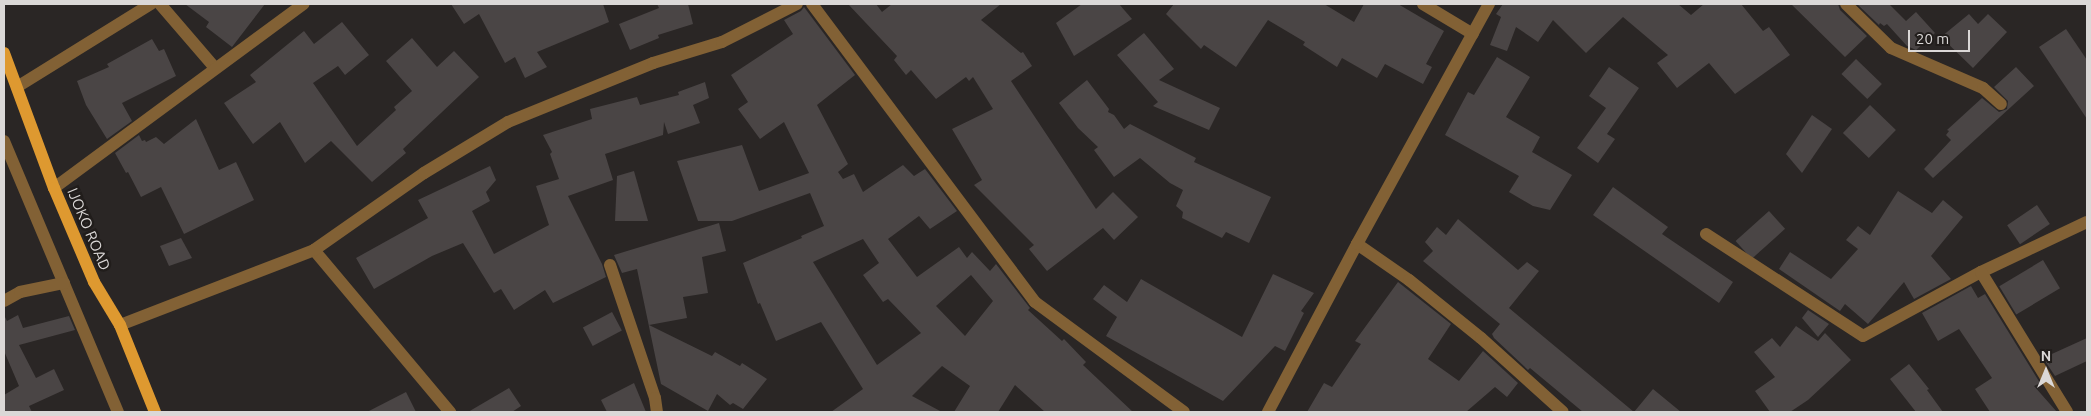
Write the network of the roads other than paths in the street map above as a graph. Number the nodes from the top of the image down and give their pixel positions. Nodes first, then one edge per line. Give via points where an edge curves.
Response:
1 (151, 4) edge
2 (160, 4) edge
3 (304, 4) edge
4 (798, 4) edge
5 (812, 4) edge
6 (1423, 4) edge
7 (1489, 4) edge
8 (1846, 4) edge
9 (1473, 34) junction
10 (4, 54) edge
11 (215, 68) junction
12 (17, 88) junction
13 (2001, 104) dead end
14 (4, 140) edge
15 (54, 188) junction
16 (2087, 222) edge
17 (1706, 234) dead end
18 (1357, 244) junction
19 (314, 250) junction
20 (610, 265) dead end
21 (1981, 272) junction
22 (64, 283) junction
23 (4, 301) edge
24 (120, 325) junction
25 (118, 412) edge
26 (155, 412) edge
27 (450, 412) edge
28 (657, 412) edge
29 (1184, 412) edge
30 (1268, 412) edge
31 (1563, 412) edge
32 (2067, 412) edge

1 - 12 street
2 - 11 street
3 - 11 street
4 - 19 street via 722,42 653,63 508,122 424,173
5 - 29 street via 1034,302
6 - 9 street
7 - 9 street
8 - 13 street via 1891,48 1983,88
9 - 18 street
10 - 12 main road, IJOKO ROAD
11 - 15 street
12 - 15 main road, IJOKO ROAD
14 - 22 street
15 - 24 main road, IJOKO ROAD via 94,282
16 - 21 street
17 - 21 street via 1864,336
18 - 30 street
18 - 31 street via 1409,280
19 - 24 street
19 - 27 street
20 - 28 street
21 - 32 street
22 - 23 street via 20,292
22 - 25 street
24 - 26 main road, IJOKO ROAD

